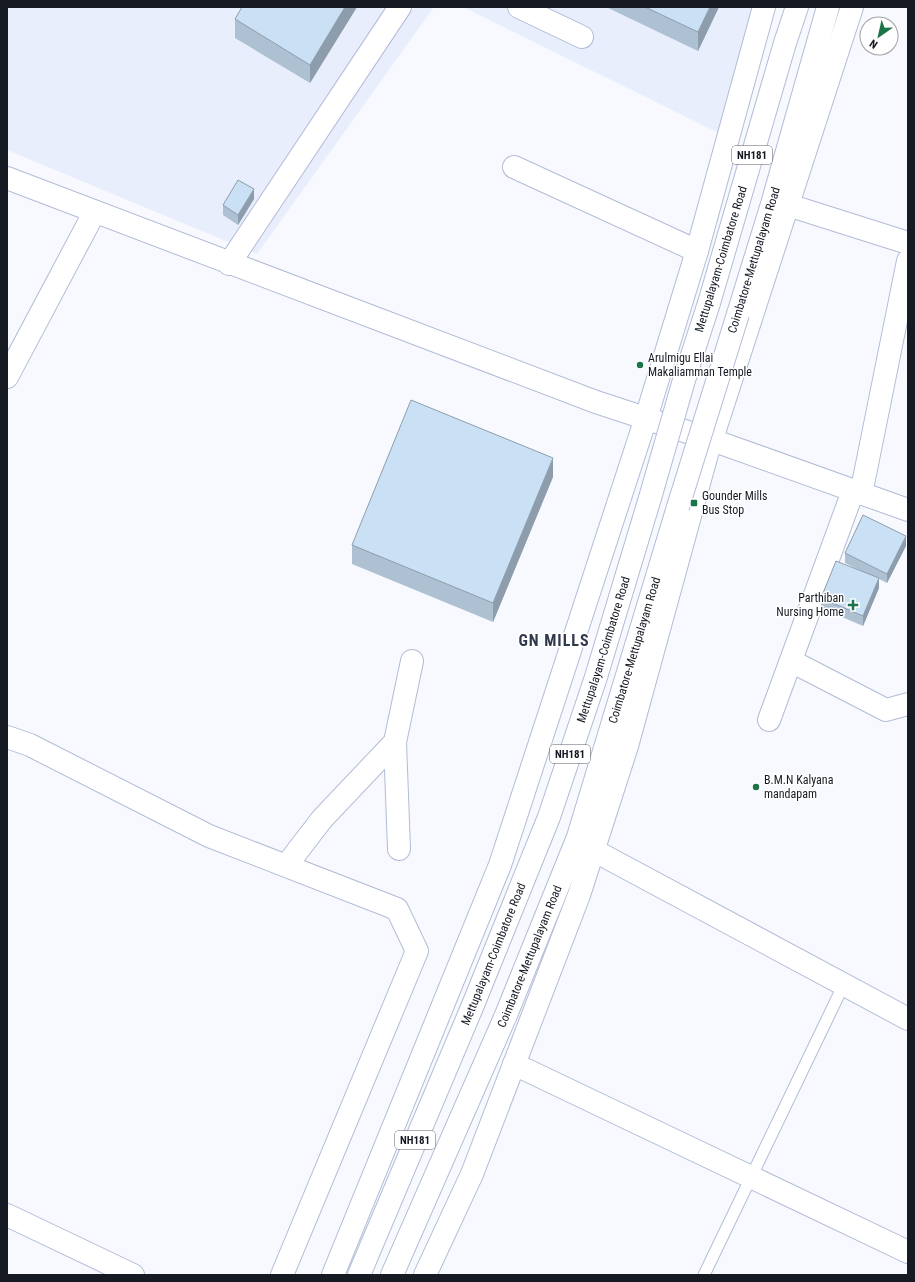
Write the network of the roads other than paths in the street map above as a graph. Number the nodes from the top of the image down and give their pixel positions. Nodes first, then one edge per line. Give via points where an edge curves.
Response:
1 (400, 7) edge
2 (519, 7) edge
3 (764, 7) edge
4 (797, 7) edge
5 (828, 7) edge
6 (852, 7) edge
7 (582, 37) dead end
8 (514, 167) dead end
9 (7, 178) edge
10 (788, 205) junction
11 (94, 213) junction
12 (908, 243) edge
13 (697, 251) junction
14 (908, 261) edge
15 (229, 264) junction
16 (7, 377) edge
17 (646, 418) junction
18 (712, 440) junction
19 (857, 492) junction
20 (908, 510) edge
21 (412, 661) dead end
22 (791, 662) junction
23 (908, 704) edge
24 (769, 720) dead end
25 (7, 737) edge
26 (395, 742) junction
27 (399, 849) dead end
28 (593, 850) junction
29 (286, 866) junction
30 (844, 984) junction
31 (908, 1019) edge
32 (514, 1064) junction
33 (751, 1178) junction
34 (7, 1215) edge
35 (908, 1252) edge
36 (133, 1275) edge
37 (282, 1275) edge
38 (333, 1275) edge
39 (359, 1275) edge
40 (392, 1275) edge
41 (425, 1275) edge
42 (704, 1275) edge

1 - 15 main road
2 - 7 main road
3 - 13 main road
4 - 39 main road, Mettupalayam-Coimbatore Road / NH181, bridge via 596,676 549,817
5 - 40 main road, Coimbatore-Mettupalayam Road / NH181, bridge via 772,204 699,435 578,837 506,1015
6 - 10 main road
8 - 13 main road
9 - 11 main road
10 - 12 main road
10 - 18 main road
11 - 15 main road
11 - 16 main road
13 - 17 main road
14 - 19 main road
15 - 17 main road via 596,402
17 - 18 main road
17 - 38 main road via 500,865
18 - 19 main road
18 - 28 main road via 627,746
19 - 20 main road
19 - 22 main road
21 - 26 main road
22 - 23 main road via 886,710
22 - 24 main road
25 - 29 main road via 30,745 209,836
26 - 27 main road
26 - 29 main road via 322,819
28 - 30 main road
28 - 32 main road via 579,895
29 - 37 main road via 397,908 417,951
30 - 31 main road
30 - 33 lane
32 - 33 main road
32 - 41 main road via 472,1174
33 - 35 main road
33 - 42 lane
34 - 36 main road

